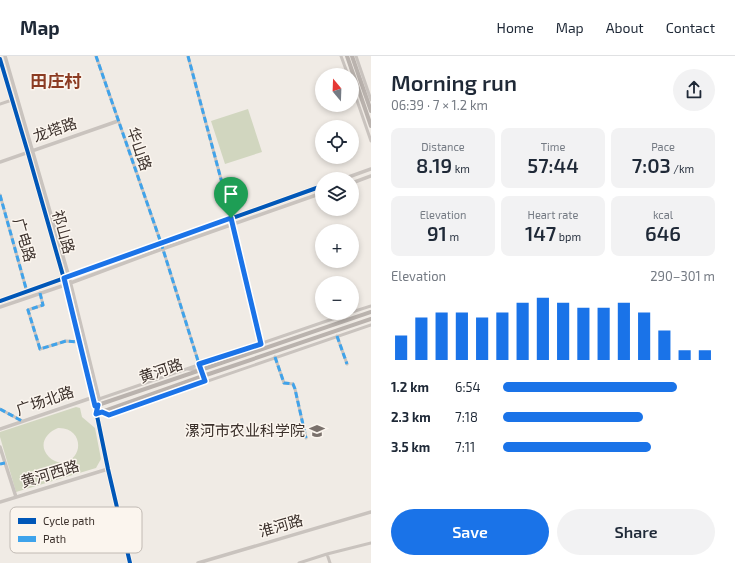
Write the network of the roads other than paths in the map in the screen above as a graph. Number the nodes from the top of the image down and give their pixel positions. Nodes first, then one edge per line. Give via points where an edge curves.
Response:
1 (5, 56) edge
2 (96, 56) edge
3 (188, 56) edge
4 (342, 56) edge
5 (347, 56) edge
6 (352, 56) edge
7 (356, 56) edge
8 (0, 59) edge
9 (346, 68) edge
10 (12, 100) junction
11 (371, 100) edge
12 (0, 104) edge
13 (359, 106) edge
14 (371, 111) edge
15 (118, 121) junction
16 (371, 126) edge
17 (371, 141) edge
18 (33, 151) junction
19 (28, 152) junction
20 (0, 162) edge
21 (371, 169) edge
22 (359, 173) edge
23 (371, 176) edge
24 (359, 180) edge
25 (315, 188) edge
26 (0, 195) edge
27 (315, 195) edge
28 (231, 218) junction
29 (233, 224) junction
30 (161, 244) junction
31 (162, 249) junction
32 (70, 276) junction
33 (64, 278) junction
34 (71, 282) junction
35 (65, 284) junction
36 (27, 292) junction
37 (40, 293) junction
38 (0, 301) edge
39 (371, 306) edge
40 (0, 307) edge
41 (359, 310) edge
42 (371, 312) edge
43 (371, 319) edge
44 (331, 320) edge
45 (371, 325) edge
46 (337, 336) junction
47 (79, 342) junction
48 (261, 344) junction
49 (275, 357) junction
50 (199, 364) junction
51 (347, 364) dead end
52 (184, 369) junction
53 (201, 370) junction
54 (203, 376) junction
55 (205, 381) junction
56 (98, 397) junction
57 (93, 398) junction
58 (96, 406) junction
59 (0, 409) edge
60 (102, 412) junction
61 (96, 414) junction
62 (22, 421) junction
63 (0, 429) edge
64 (306, 438) dead end
65 (0, 447) edge
66 (5, 463) junction
67 (0, 464) edge
68 (108, 469) junction
69 (16, 497) junction
70 (0, 502) edge
71 (117, 507) edge
72 (371, 512) edge
73 (371, 543) edge
74 (128, 553) edge
75 (327, 554) junction
76 (130, 563) edge
77 (198, 563) edge
78 (299, 563) edge
79 (330, 563) edge

1 - 18 street, 祁山路
2 - 15 street, 华山路
3 - 28 street
4 - 9 street
5 - 16 main road
6 - 14 main road
7 - 11 street
8 - 10 street, 祁山路
10 - 12 street
10 - 19 street, 祁山路
13 - 17 street
15 - 18 street, 龙塔路
15 - 30 street, 华山路
18 - 19 street, 龙塔路
18 - 32 street, 祁山路
19 - 20 street, 龙塔路
19 - 33 street, 祁山路
21 - 22 street
23 - 24 street
25 - 28 street
26 - 36 street, 广电路
27 - 29 street
28 - 29 street
28 - 30 street
29 - 31 street
29 - 48 street
30 - 31 street, 华山路
30 - 32 street
31 - 34 street
31 - 50 street, 华山路
32 - 33 street
32 - 34 street, 祁山路
33 - 35 street, 祁山路
33 - 36 street
34 - 35 street
34 - 56 street, 祁山路
35 - 37 street
35 - 47 street, 祁山路
36 - 38 street
37 - 40 street
37 - 47 street via 44,305 28,310 40,349 66,340
39 - 41 street
42 - 53 main road, 黄河路
43 - 54 main road, 黄河路
44 - 48 street
45 - 46 street
46 - 49 street
46 - 51 street
47 - 57 street, 祁山路
48 - 50 street
49 - 55 street
49 - 64 street via 284,383 293,384 295,389
50 - 52 street
50 - 53 main road
52 - 53 street
52 - 56 street
53 - 54 main road
53 - 58 main road, 黄河路
54 - 55 main road
54 - 60 main road, 黄河路
55 - 60 street via 109,415
56 - 57 street, 广场北路
56 - 58 street, 祁山路
57 - 58 street, 祁山路
57 - 62 street, 广场北路
58 - 61 street, 祁山路
59 - 62 street
60 - 61 main road, 黄河路
61 - 68 street, 祁山路
62 - 63 street, 广场北路
65 - 66 street
66 - 67 street
66 - 69 street
68 - 69 street, 黄河西路
68 - 71 street, 祁山路
69 - 70 street, 黄河西路
72 - 77 street, 淮河路
73 - 75 street
74 - 76 street, 祁山路
75 - 78 street
75 - 79 street

